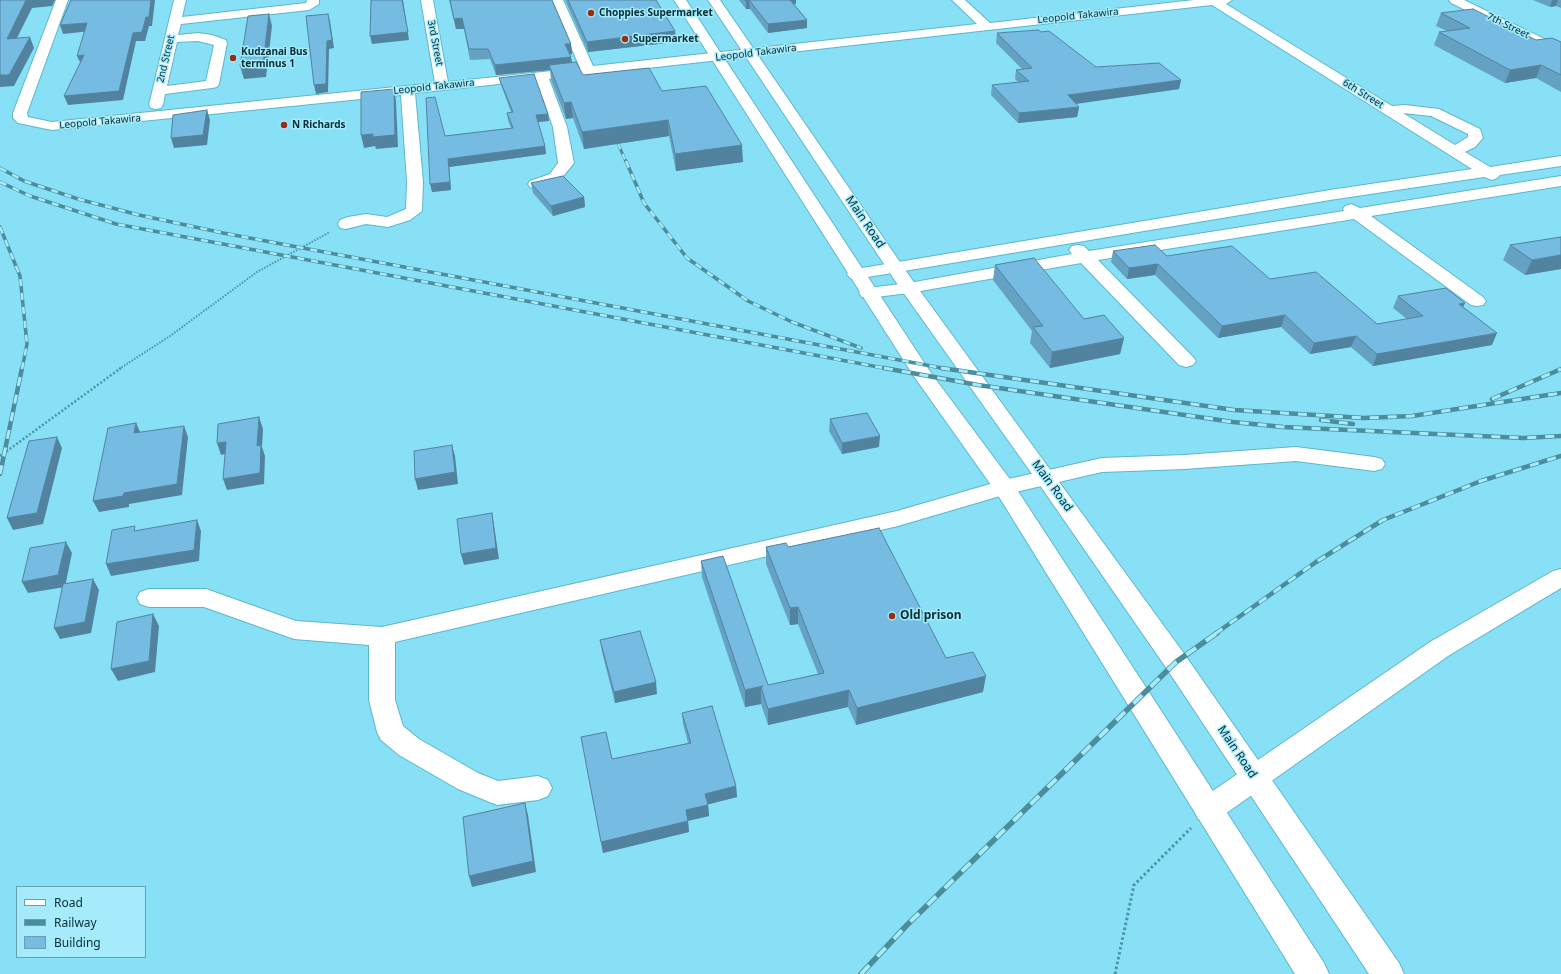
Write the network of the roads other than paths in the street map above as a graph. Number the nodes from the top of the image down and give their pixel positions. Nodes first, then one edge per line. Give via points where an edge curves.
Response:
1 (62, 0) edge
2 (180, 0) edge
3 (231, 0) edge
4 (273, 0) edge
5 (314, 0) edge
6 (427, 0) edge
7 (557, 0) edge
8 (680, 0) edge
9 (714, 0) edge
10 (958, 0) edge
11 (1129, 0) edge
12 (1218, 0) edge
13 (1455, 0) edge
14 (230, 14) junction
15 (976, 16) junction
16 (176, 21) junction
17 (986, 26) junction
18 (171, 39) junction
19 (747, 47) junction
20 (713, 51) junction
21 (1561, 52) edge
22 (585, 65) junction
23 (541, 75) junction
24 (442, 80) junction
25 (408, 90) junction
26 (158, 98) junction
27 (1389, 111) junction
28 (153, 117) junction
29 (40, 124) junction
30 (1454, 151) junction
31 (802, 157) junction
32 (1561, 161) edge
33 (1487, 172) junction
34 (1561, 181) edge
35 (536, 184) edge
36 (1513, 188) junction
37 (1330, 195) junction
38 (1358, 214) junction
39 (1201, 217) junction
40 (346, 224) road end
41 (1223, 235) junction
42 (1067, 239) junction
43 (1085, 257) junction
44 (896, 267) junction
45 (856, 274) junction
46 (909, 288) junction
47 (868, 293) junction
48 (1476, 301) dead end
49 (1186, 360) dead end
50 (1374, 464) dead end
51 (1045, 476) junction
52 (1004, 486) junction
53 (1561, 577) edge
54 (149, 598) dead end
55 (382, 636) junction
56 (1254, 776) junction
57 (538, 788) dead end
58 (1208, 810) junction
59 (1313, 974) edge
60 (1388, 974) edge

1 - 29 street via 20,113 23,120
2 - 16 street, 2nd Street
3 - 14 street
4 - 14 street
5 - 14 street via 309,6
6 - 24 street, 3rd Street
7 - 22 street
8 - 20 street, Main Road
9 - 19 street, Main Road
10 - 15 street
11 - 15 street, Leopold Takawira
12 - 17 street, Leopold Takawira
12 - 27 street, 6th Street
13 - 21 street, 7th Street
14 - 16 street
15 - 17 street
15 - 19 street, Leopold Takawira
16 - 18 street, 2nd Street
17 - 19 street, Leopold Takawira
18 - 26 street, 2nd Street
18 - 26 street via 198,37 221,43 212,84
19 - 20 street, Leopold Takawira
19 - 31 street, Main Road
20 - 22 street, Leopold Takawira
20 - 31 street, Main Road
22 - 23 street, Leopold Takawira
22 - 24 street, Leopold Takawira
23 - 24 street, Leopold Takawira
23 - 35 street via 560,127 566,163 555,177
24 - 25 street, Leopold Takawira
24 - 26 street, Leopold Takawira
25 - 28 street, Leopold Takawira
25 - 40 street via 415,182 414,211 388,222 366,219
26 - 28 street, 2nd Street
26 - 29 street, Leopold Takawira
27 - 30 street, 6th Street
27 - 30 street via 1405,109 1434,112 1475,132 1476,138 1470,144
28 - 29 street, Leopold Takawira via 64,126
30 - 33 street, 6th Street
31 - 44 street, Main Road
31 - 45 street, Main Road
32 - 33 street
33 - 36 street, 6th Street
33 - 37 street
34 - 36 street
36 - 38 street
37 - 38 street
37 - 39 street
38 - 41 street
38 - 48 street
39 - 41 street
39 - 42 street
41 - 43 street
42 - 43 street
42 - 44 street
43 - 46 street
43 - 49 street
44 - 45 street
44 - 46 street, Main Road
45 - 47 street, Main Road
46 - 47 street
46 - 51 street, Main Road
47 - 52 street, Main Road via 923,375
50 - 51 street via 1296,454 1102,465
51 - 52 street
51 - 56 street, Main Road
52 - 55 street via 898,518
52 - 58 street, Main Road
53 - 56 street via 1439,649
54 - 55 street via 206,598 294,630
55 - 57 street via 382,700 391,732 410,747 468,781 497,793
56 - 58 street
56 - 60 street, Main Road
58 - 59 street, Main Road

